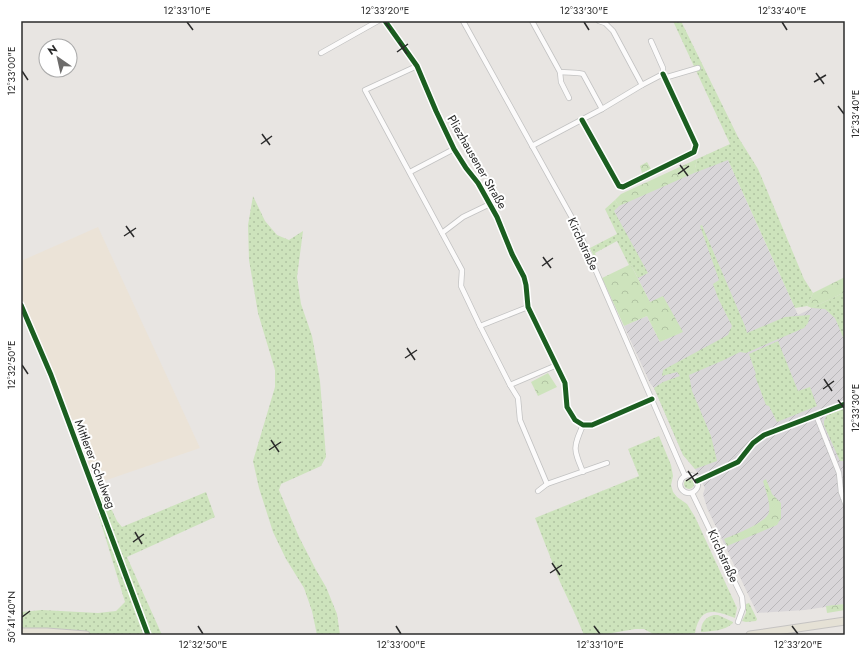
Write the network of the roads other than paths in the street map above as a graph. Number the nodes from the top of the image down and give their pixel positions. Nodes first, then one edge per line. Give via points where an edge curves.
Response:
1 (378, 21) edge
2 (385, 21) edge
3 (464, 21) edge
4 (532, 21) edge
5 (598, 21) edge
6 (651, 41) dead end
7 (321, 53) dead end
8 (416, 66) junction
9 (698, 68) dead end
10 (560, 72) junction
11 (663, 76) junction
12 (642, 85) junction
13 (569, 98) dead end
14 (602, 109) junction
15 (582, 120) junction
16 (532, 146) junction
17 (454, 149) junction
18 (410, 172) junction
19 (490, 204) junction
20 (442, 233) junction
21 (21, 305) edge
22 (528, 307) junction
23 (480, 326) junction
24 (556, 365) junction
25 (510, 385) junction
26 (652, 399) junction
27 (845, 404) edge
28 (816, 415) junction
29 (583, 425) junction
30 (607, 463) dead end
31 (583, 472) junction
32 (685, 476) junction
33 (697, 481) junction
34 (547, 484) junction
35 (538, 491) dead end
36 (692, 493) junction
37 (845, 503) edge
38 (845, 621) edge
39 (738, 622) dead end
40 (21, 632) edge
41 (148, 633) edge
42 (86, 635) edge
43 (750, 635) edge

1 - 7 street
2 - 8 street, Pliezhausener Straße
3 - 16 street, Kirchstraße
4 - 10 street
5 - 12 street via 605,23 613,31
6 - 11 street via 664,68
8 - 17 street, Pliezhausener Straße
8 - 18 street via 365,90
9 - 11 street
10 - 13 street via 561,82
10 - 14 street via 583,74
11 - 12 street
11 - 15 street via 696,145 694,152 624,187 619,186
12 - 14 street
14 - 15 street
15 - 16 street
16 - 26 street, Kirchstraße via 576,225
17 - 18 street
17 - 19 street, Pliezhausener Straße
18 - 20 street
19 - 20 street, Pliezhausener Straße via 463,217
19 - 22 street, Pliezhausener Straße via 524,277
20 - 23 street via 462,270 461,286
21 - 41 street, Mittlerer Schulweg via 51,375
22 - 23 street
22 - 24 street, Pliezhausener Straße
23 - 25 street
24 - 25 street
24 - 29 street, Pliezhausener Straße via 565,383 567,407 575,420
25 - 34 street via 518,398 520,420
26 - 29 street via 592,425
26 - 32 street, Kirchstraße
27 - 28 street
28 - 33 street via 758,439 738,462
28 - 37 street via 839,473
29 - 31 street via 576,442 575,453
30 - 31 street
31 - 34 street
32 - 33 street via 693,476
32 - 36 street, Kirchstraße via 681,480 681,488
33 - 36 street via 697,488
34 - 35 street
36 - 39 street, Kirchstraße via 742,597 743,608
38 - 43 main road
40 - 42 main road

